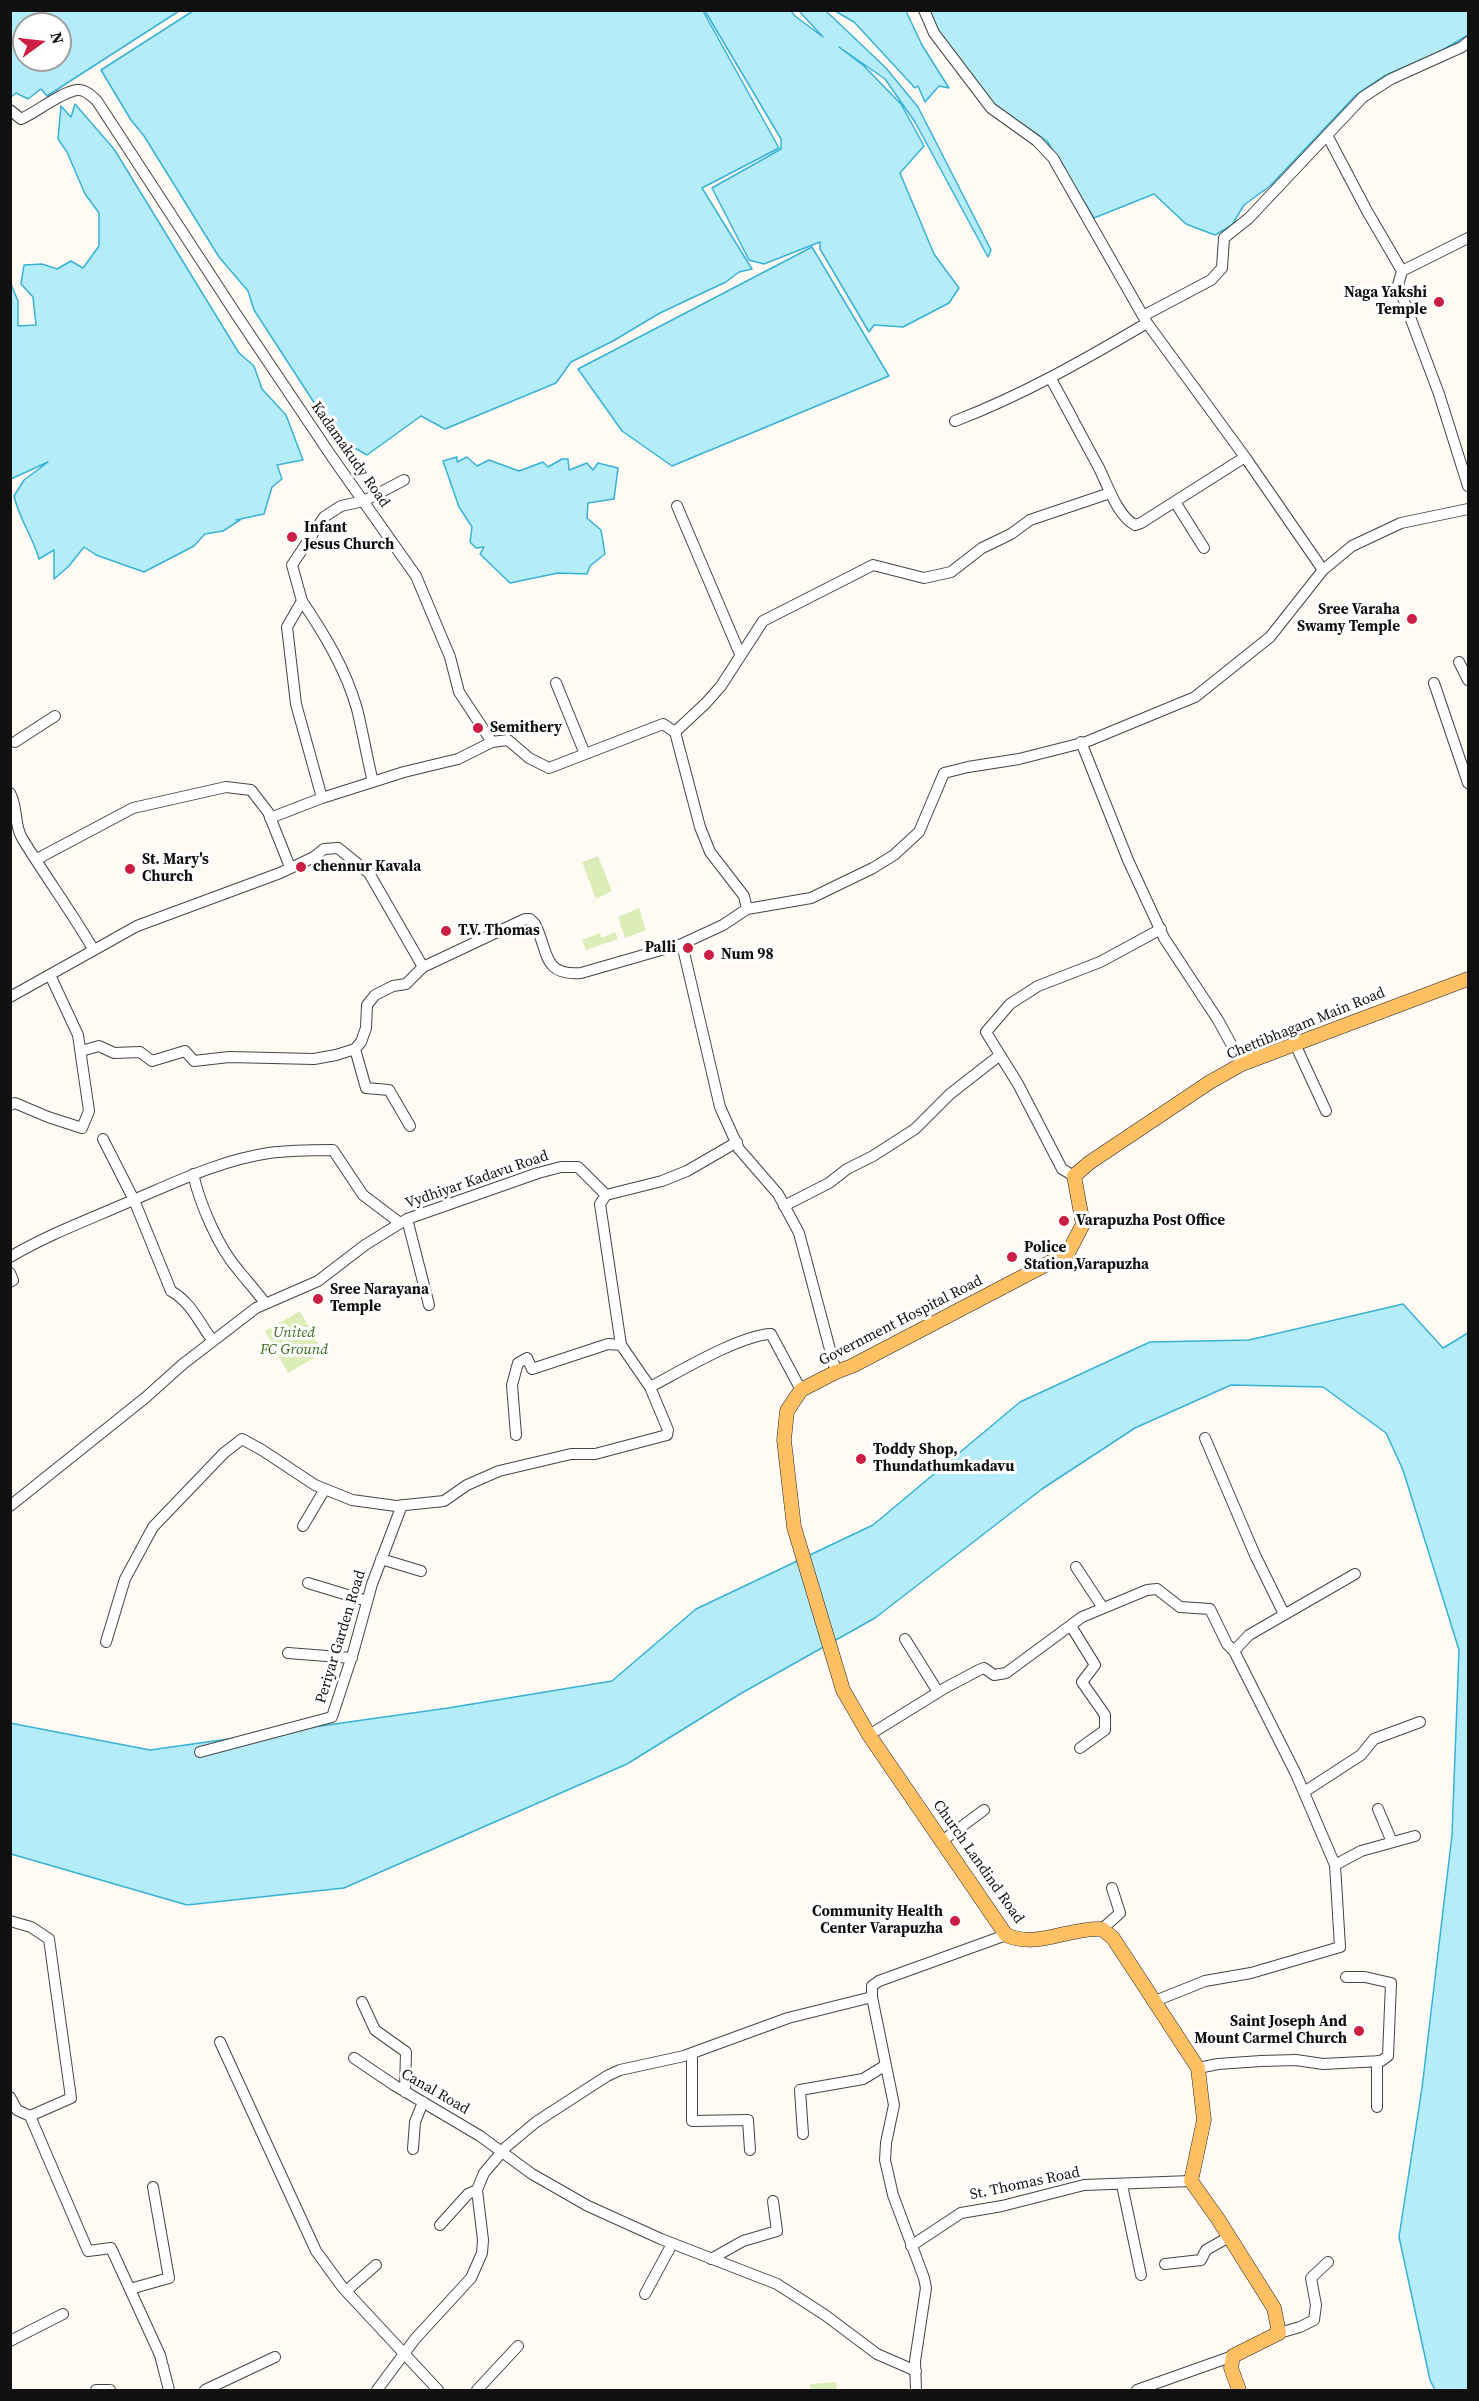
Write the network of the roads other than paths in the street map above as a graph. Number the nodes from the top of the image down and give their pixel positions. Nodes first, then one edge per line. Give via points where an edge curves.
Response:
1 (924, 10) edge
2 (1468, 42) edge
3 (10, 110) edge
4 (21, 119) junction
5 (10, 127) edge
6 (1327, 135) junction
7 (1468, 238) edge
8 (1402, 271) junction
9 (1145, 320) junction
10 (1051, 379) junction
11 (955, 421) dead end
12 (1245, 458) junction
13 (404, 480) dead end
14 (1468, 486) edge
15 (1110, 493) junction
16 (364, 501) junction
17 (1175, 502) junction
18 (677, 506) dead end
19 (1468, 509) edge
20 (1204, 548) dead end
21 (1323, 570) junction
22 (302, 601) junction
23 (740, 654) junction
24 (1459, 662) dead end
25 (1468, 680) edge
26 (555, 683) dead end
27 (1434, 683) dead end
28 (55, 716) dead end
29 (675, 732) junction
30 (12, 741) edge
31 (492, 742) junction
32 (1081, 742) junction
33 (585, 754) junction
34 (373, 782) junction
35 (1468, 783) edge
36 (10, 793) edge
37 (322, 798) junction
38 (270, 818) junction
39 (37, 859) junction
40 (290, 867) junction
41 (747, 909) junction
42 (1161, 929) junction
43 (682, 944) junction
44 (93, 950) junction
45 (423, 967) junction
46 (50, 975) junction
47 (1468, 979) edge
48 (10, 997) edge
49 (1295, 1044) junction
50 (356, 1049) junction
51 (81, 1051) junction
52 (1000, 1055) junction
53 (1242, 1064) junction
54 (10, 1105) edge
55 (1326, 1111) dead end
56 (410, 1126) dead end
57 (103, 1139) dead end
58 (737, 1142) junction
59 (193, 1174) junction
60 (1074, 1176) junction
61 (606, 1195) junction
62 (134, 1200) junction
63 (784, 1206) junction
64 (404, 1221) junction
65 (10, 1257) edge
66 (10, 1273) edge
67 (10, 1282) edge
68 (265, 1303) junction
69 (429, 1305) dead end
70 (213, 1341) junction
71 (621, 1345) junction
72 (836, 1372) junction
73 (650, 1387) junction
74 (801, 1390) junction
75 (516, 1435) dead end
76 (1205, 1438) dead end
77 (325, 1489) junction
78 (402, 1505) junction
79 (10, 1506) edge
80 (303, 1526) dead end
81 (381, 1559) junction
82 (1076, 1567) dead end
83 (421, 1571) dead end
84 (1356, 1574) dead end
85 (308, 1583) dead end
86 (367, 1601) junction
87 (1103, 1608) junction
88 (1284, 1614) junction
89 (1071, 1626) junction
90 (905, 1639) dead end
91 (106, 1642) dead end
92 (1234, 1651) junction
93 (288, 1653) dead end
94 (352, 1658) junction
95 (938, 1692) junction
96 (1420, 1722) dead end
97 (869, 1735) junction
98 (1080, 1748) dead end
99 (200, 1752) dead end
100 (1304, 1792) junction
101 (1378, 1809) dead end
102 (984, 1810) dead end
103 (1415, 1836) dead end
104 (942, 1841) junction
105 (1392, 1842) junction
106 (1335, 1865) junction
107 (1112, 1888) dead end
108 (10, 1921) edge
109 (1102, 1929) junction
110 (1005, 1935) junction
111 (1346, 1977) dead end
112 (872, 1997) junction
113 (1155, 2001) junction
114 (362, 2002) dead end
115 (220, 2042) dead end
116 (692, 2053) junction
117 (354, 2058) dead end
118 (1377, 2061) junction
119 (886, 2065) junction
120 (1198, 2068) junction
121 (405, 2092) junction
122 (10, 2097) edge
123 (423, 2102) junction
124 (1377, 2107) dead end
125 (30, 2116) junction
126 (803, 2134) dead end
127 (413, 2149) dead end
128 (750, 2151) dead end
129 (502, 2152) junction
130 (1191, 2181) junction
131 (1122, 2185) junction
132 (153, 2187) dead end
133 (477, 2190) junction
134 (773, 2201) dead end
135 (440, 2225) dead end
136 (1229, 2237) junction
137 (672, 2244) junction
138 (911, 2246) junction
139 (711, 2259) junction
140 (1328, 2262) dead end
141 (1165, 2264) dead end
142 (376, 2265) dead end
143 (1141, 2275) dead end
144 (130, 2289) junction
145 (346, 2291) junction
146 (645, 2294) dead end
147 (63, 2314) dead end
148 (1279, 2333) junction
149 (10, 2341) edge
150 (518, 2346) dead end
151 (405, 2353) junction
152 (1233, 2356) junction
153 (274, 2357) dead end
154 (916, 2371) junction
155 (96, 2391) edge
156 (110, 2391) edge
157 (169, 2391) edge
158 (205, 2391) edge
159 (377, 2391) edge
160 (438, 2391) edge
161 (477, 2391) edge
162 (916, 2391) edge
163 (1137, 2391) edge
164 (1239, 2391) edge

1 - 9 street via 934,33 992,108 1037,141 1053,158
2 - 6 street via 1391,78 1363,97
3 - 4 street
4 - 5 street
4 - 16 street, Kadamakudy Road via 64,95 78,90 90,93
6 - 8 street
6 - 9 street via 1249,218 1224,238 1222,268 1211,280
7 - 8 street
8 - 14 street via 1398,285
9 - 10 street
9 - 12 street
10 - 11 street
10 - 15 street
12 - 17 street
12 - 21 street
13 - 16 street
15 - 17 street via 1135,525
15 - 23 street via 1030,520 982,548 951,572 924,578 873,565 763,621
16 - 22 street via 341,506 324,517 291,566
16 - 31 street, Kadamakudy Road via 416,576 450,657 459,692
17 - 20 street
18 - 23 street
19 - 21 street via 1401,523 1352,546
21 - 32 street via 1270,637 1195,697
22 - 34 street via 327,637 345,677 357,709
22 - 37 street via 287,627 296,704
23 - 29 street via 706,703
24 - 25 street
26 - 33 street
27 - 35 street
28 - 30 street
29 - 33 street via 663,724
29 - 41 street via 710,852 744,896
31 - 33 street via 508,740 529,758 549,768
31 - 34 street via 458,759
32 - 41 street via 944,773 919,831 894,855 811,898
32 - 42 street via 1128,860
34 - 37 street
36 - 39 street via 15,801 20,836
37 - 38 street
38 - 39 street via 251,790 226,787 133,808
38 - 40 street
39 - 44 street
40 - 44 street via 137,926
40 - 45 street via 324,849 338,848 351,857 369,873
41 - 43 street
42 - 52 street via 1100,962 1038,986 1010,1004 986,1032
42 - 53 street
43 - 45 street via 565,975 551,966 535,924 525,919
43 - 58 street via 720,1107
44 - 46 street
45 - 50 street via 405,984 375,995 367,1005 366,1028
46 - 48 street
46 - 51 street via 75,1027
47 - 49 main road, Chettibhagam Main Road
49 - 53 main road, Chettibhagam Main Road
49 - 55 street
50 - 51 street via 314,1059 229,1057 203,1061 194,1061 185,1051 152,1061 140,1052 114,1053 99,1046
50 - 56 street via 366,1088 389,1090
51 - 54 street via 89,1111 82,1128 15,1103
52 - 60 street via 1062,1169
52 - 63 street via 950,1094 915,1129
53 - 60 main road, Chettibhagam Main Road via 1098,1156
57 - 62 street
58 - 61 street via 687,1171
58 - 63 street
59 - 62 street
59 - 64 street via 268,1153 333,1150 363,1195
59 - 68 street via 198,1194 226,1252
60 - 72 main road, Government Hospital Road via 1083,1224 1068,1253
61 - 64 street, Vydhiyar Kadavu Road via 578,1167 561,1167
61 - 71 street via 600,1204
62 - 65 street
62 - 70 street via 171,1291 195,1312
63 - 72 street via 799,1233
64 - 68 street, Vydhiyar Kadavu Road via 318,1281
64 - 69 street
66 - 67 street
68 - 70 street, Vydhiyar Kadavu Road
70 - 79 street, Vydhiyar Kadavu Road
71 - 73 street
71 - 75 street via 608,1344 532,1368 526,1358 518,1364 512,1385
72 - 74 main road, Government Hospital Road
73 - 74 street via 711,1355 771,1334
73 - 78 street via 667,1435 595,1454 571,1454 499,1471 467,1485 444,1501
74 - 97 main road, Church Landind Road via 788,1411 784,1440 794,1527 843,1690
76 - 88 street
77 - 78 street via 352,1500
77 - 80 street
77 - 91 street via 242,1439 224,1452 153,1527 125,1579
78 - 81 street, Periyar Garden Road
81 - 83 street
81 - 86 street, Periyar Garden Road
82 - 87 street
84 - 88 street
85 - 86 street
86 - 94 street, Periyar Garden Road
87 - 89 street
87 - 92 street via 1158,1589 1180,1607 1210,1609
88 - 92 street via 1249,1635
89 - 95 street via 1006,1673 994,1675 984,1668
89 - 98 street via 1095,1665 1082,1682 1106,1715 1105,1730
90 - 95 street
92 - 100 street
93 - 94 street
94 - 99 street, Periyar Garden Road via 332,1717
95 - 97 street
96 - 100 street via 1374,1739 1361,1755
97 - 104 main road, Church Landind Road
100 - 106 street
101 - 105 street
102 - 104 street
103 - 105 street
104 - 110 main road, Church Landind Road
105 - 106 street via 1361,1851
106 - 113 street via 1340,1947 1251,1973 1205,1981
107 - 109 street via 1120,1913
108 - 125 street via 31,1927 49,1939 69,2068 71,2098
109 - 110 main road, Church Landind Road via 1077,1930 1028,1941
109 - 113 main road via 1113,1938
110 - 112 street via 879,1981 872,1986
111 - 118 street via 1391,1983 1388,2056
112 - 116 street via 788,2018
112 - 119 street
113 - 120 main road
114 - 121 street via 375,2030 406,2052
115 - 145 street via 316,2251
116 - 128 street via 692,2121 748,2120
116 - 129 street via 607,2076 536,2122
117 - 121 street, Canal Road
118 - 120 street via 1261,2061
118 - 124 street
119 - 126 street via 862,2079 800,2090
119 - 138 street via 894,2105 885,2160
120 - 130 main road via 1204,2120
121 - 123 street, Canal Road
122 - 125 street via 17,2110
123 - 127 street
123 - 129 street, Canal Road
125 - 144 street via 88,2251 111,2248
129 - 133 street via 484,2173
129 - 137 street, Canal Road via 588,2206
130 - 131 street, St. Thomas Road
130 - 136 main road
131 - 138 street, St. Thomas Road via 1084,2185 961,2213
131 - 143 street
132 - 144 street via 170,2278
133 - 135 street via 468,2194
133 - 151 street via 483,2240 479,2263 471,2278
134 - 139 street via 777,2231 743,2241
136 - 141 street via 1206,2250 1201,2260
136 - 148 main road via 1274,2308
137 - 139 street, Canal Road
137 - 146 street
138 - 154 street via 926,2288
139 - 154 street, Canal Road via 777,2284 877,2354
140 - 148 street via 1311,2278 1316,2305 1314,2320
142 - 145 street
144 - 157 street via 160,2355
145 - 151 street
147 - 149 street
148 - 152 main road
150 - 161 street
151 - 159 street
151 - 160 street
152 - 163 street
152 - 164 main road via 1231,2368
153 - 158 street
154 - 162 street
155 - 156 street

